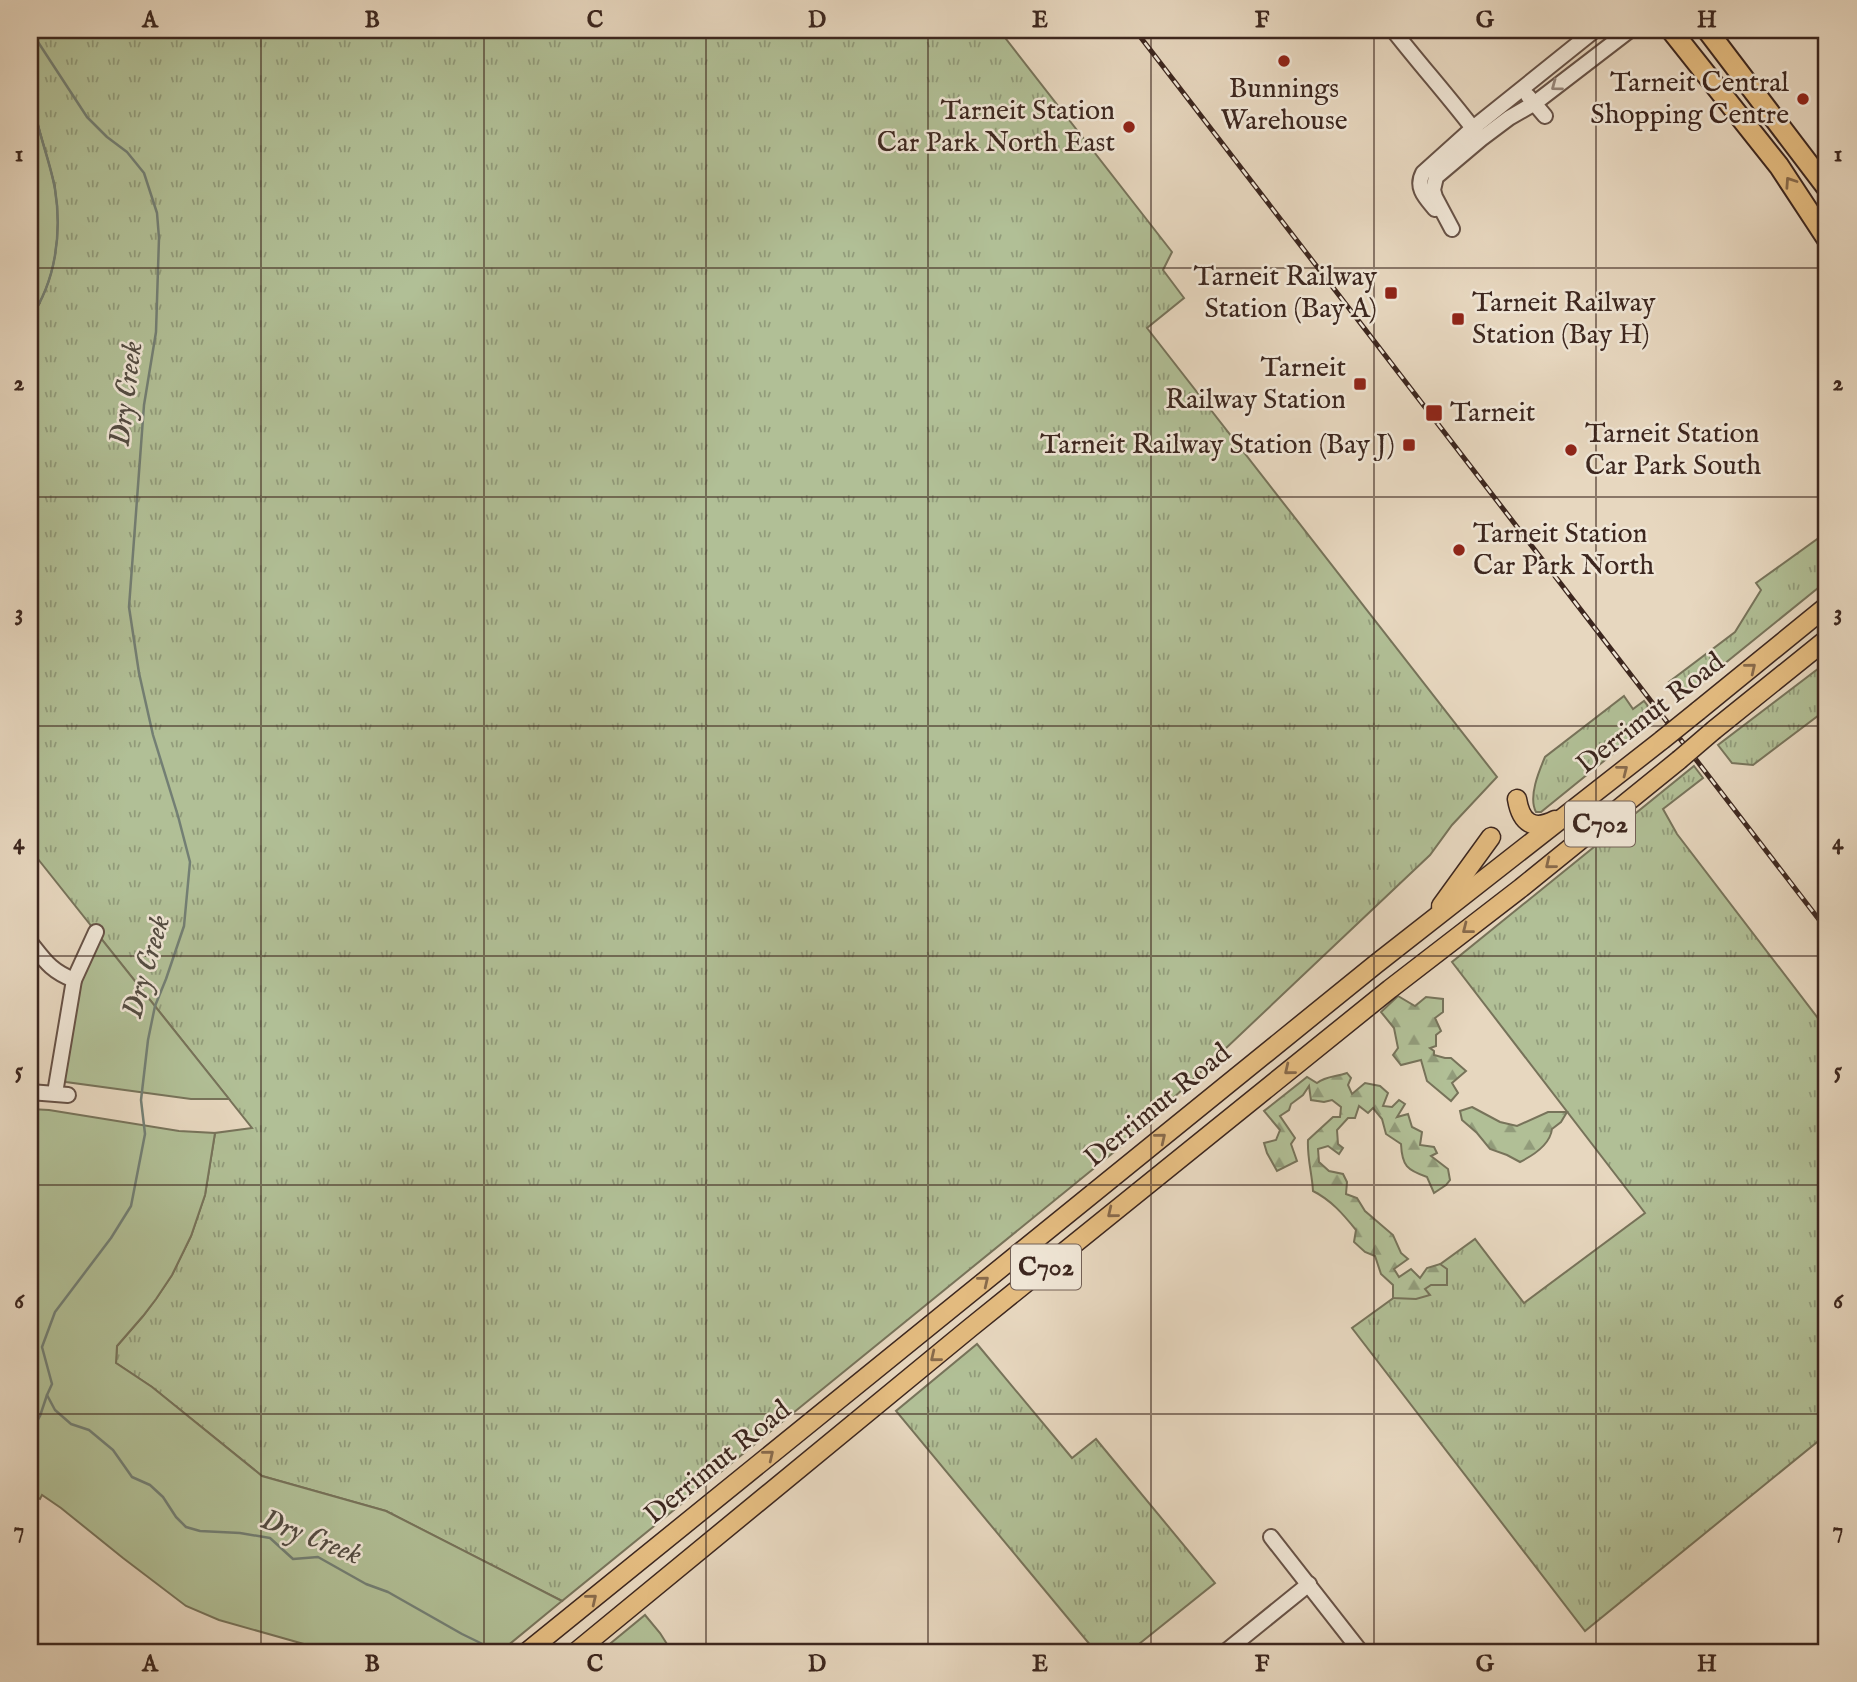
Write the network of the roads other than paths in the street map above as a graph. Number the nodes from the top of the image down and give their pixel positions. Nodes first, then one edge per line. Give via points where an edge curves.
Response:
1 (1393, 30) edge
2 (1595, 30) edge
3 (1630, 30) edge
4 (1671, 30) edge
5 (1707, 30) edge
6 (1520, 90) junction
7 (1535, 103) junction
8 (1545, 116) dead end
9 (1477, 134) junction
10 (1827, 188) edge
11 (1452, 229) dead end
12 (1827, 239) edge
13 (1827, 606) edge
14 (1827, 639) edge
15 (1517, 799) dead end
16 (1562, 817) junction
17 (1492, 837) dead end
18 (1506, 863) junction
19 (1521, 887) junction
20 (1431, 921) junction
21 (96, 932) dead end
22 (30, 942) edge
23 (74, 980) junction
24 (30, 1092) edge
25 (1271, 1537) dead end
26 (1309, 1584) junction
27 (533, 1647) edge
28 (576, 1652) edge
29 (1225, 1652) edge
30 (1361, 1652) edge

1 - 9 street
2 - 6 street
3 -> 7 street
12 -> 4 highway via 1779,166
5 - 10 highway
6 - 7 street
6 - 9 street
7 - 8 street
7 - 9 street
9 - 11 street via 1430,165 1419,180 1423,193
16 -> 13 main road, Derrimut Road / C702, bridge
14 -> 19 main road, Derrimut Road / C702, bridge
15 - 16 main road via 1518,808 1532,825 1545,826
16 - 18 main road, Derrimut Road / C702
17 - 20 main road
18 - 19 main road
18 - 20 main road, Derrimut Road / C702
19 -> 28 main road, Derrimut Road / C702 via 1056,1258
27 -> 20 main road, Derrimut Road / C702
21 - 23 street
22 - 23 street via 57,973
23 - 24 street via 61,1094
25 - 26 street
26 - 29 street
26 - 30 street

